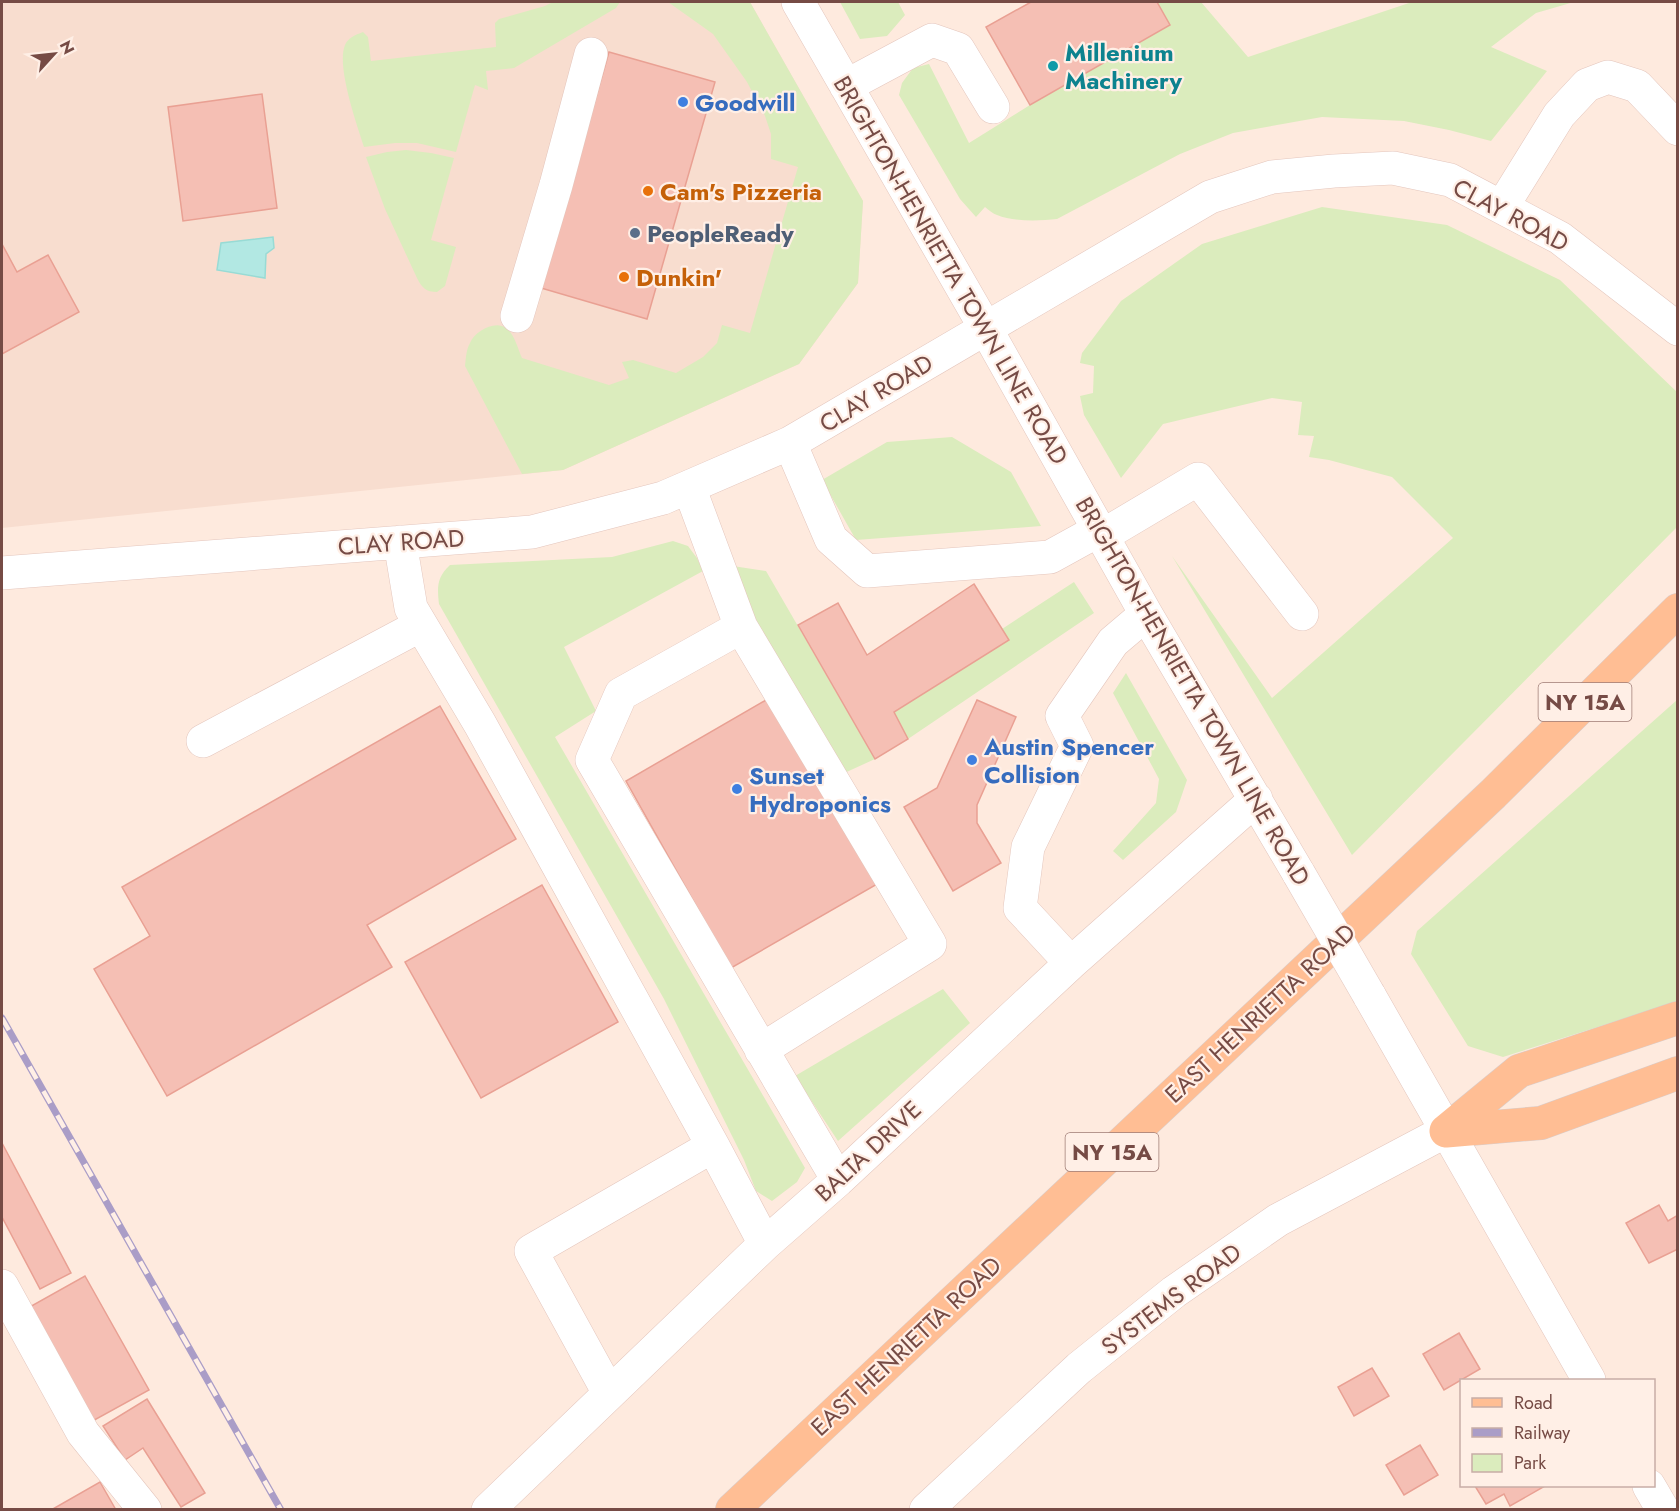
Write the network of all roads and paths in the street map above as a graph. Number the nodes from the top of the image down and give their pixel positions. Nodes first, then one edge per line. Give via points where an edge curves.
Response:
1 (798, 2) edge
2 (591, 54) dead end
3 (846, 86) junction
4 (993, 107) dead end
5 (1677, 129) edge
6 (1502, 207) junction
7 (517, 316) dead end
8 (986, 329) junction
9 (1677, 329) edge
10 (790, 443) junction
11 (689, 487) junction
12 (1100, 533) junction
13 (400, 542) junction
14 (2, 573) edge
15 (1677, 610) edge
16 (1146, 614) junction
17 (1302, 614) dead end
18 (421, 625) junction
19 (741, 627) junction
20 (203, 741) dead end
21 (1256, 799) junction
22 (1071, 963) junction
23 (1677, 1018) edge
24 (761, 1050) junction
25 (1677, 1073) edge
26 (1446, 1131) junction
27 (713, 1146) junction
28 (838, 1180) junction
29 (765, 1244) junction
30 (2, 1286) edge
31 (1588, 1379) edge
32 (609, 1393) junction
33 (1650, 1487) edge
34 (145, 1509) edge
35 (488, 1509) edge
36 (732, 1509) edge
37 (926, 1509) edge
38 (1663, 1509) edge

1 - 3 street, BRIGHTON-HENRIETTA TOWN LINE ROAD
2 - 7 street
3 - 4 street via 932,40 958,49
3 - 8 street, BRIGHTON-HENRIETTA TOWN LINE ROAD
5 - 6 street via 1637,86 1608,77 1587,85 1559,115
6 - 8 street, CLAY ROAD via 1450,180 1393,168 1272,177 1210,197
6 - 9 street, CLAY ROAD via 1560,238
8 - 10 street, CLAY ROAD
8 - 12 street, BRIGHTON-HENRIETTA TOWN LINE ROAD
10 - 11 street, CLAY ROAD
10 - 12 street via 831,539 867,571 1050,557
11 - 13 street, CLAY ROAD via 663,498 532,532
11 - 19 street
12 - 16 street, BRIGHTON-HENRIETTA TOWN LINE ROAD
12 - 17 street via 1198,478
13 - 14 street, CLAY ROAD
13 - 18 street via 411,608
15 - 36 main road, EAST HENRIETTA ROAD / NY 15A via 1493,794
16 - 21 street, BRIGHTON-HENRIETTA TOWN LINE ROAD
16 - 22 street via 1113,642 1062,716 1077,746 1028,847 1020,908
18 - 20 street
18 - 27 street via 480,724
19 - 24 street via 621,694 592,760
19 - 24 street via 930,944
21 - 22 street, BALTA DRIVE
21 - 26 street, BRIGHTON-HENRIETTA TOWN LINE ROAD, bridge
22 - 28 street, BALTA DRIVE
23 - 26 main road via 1519,1071
24 - 28 street
25 - 26 main road via 1541,1123
26 - 31 street, BRIGHTON-HENRIETTA TOWN LINE ROAD
26 - 37 street, SYSTEMS ROAD via 1278,1220 1174,1292 1079,1368
27 - 29 street
27 - 32 street via 531,1251
28 - 29 street, BALTA DRIVE
29 - 32 street, BALTA DRIVE
30 - 34 street via 83,1433
32 - 35 street, BALTA DRIVE
33 - 38 street

